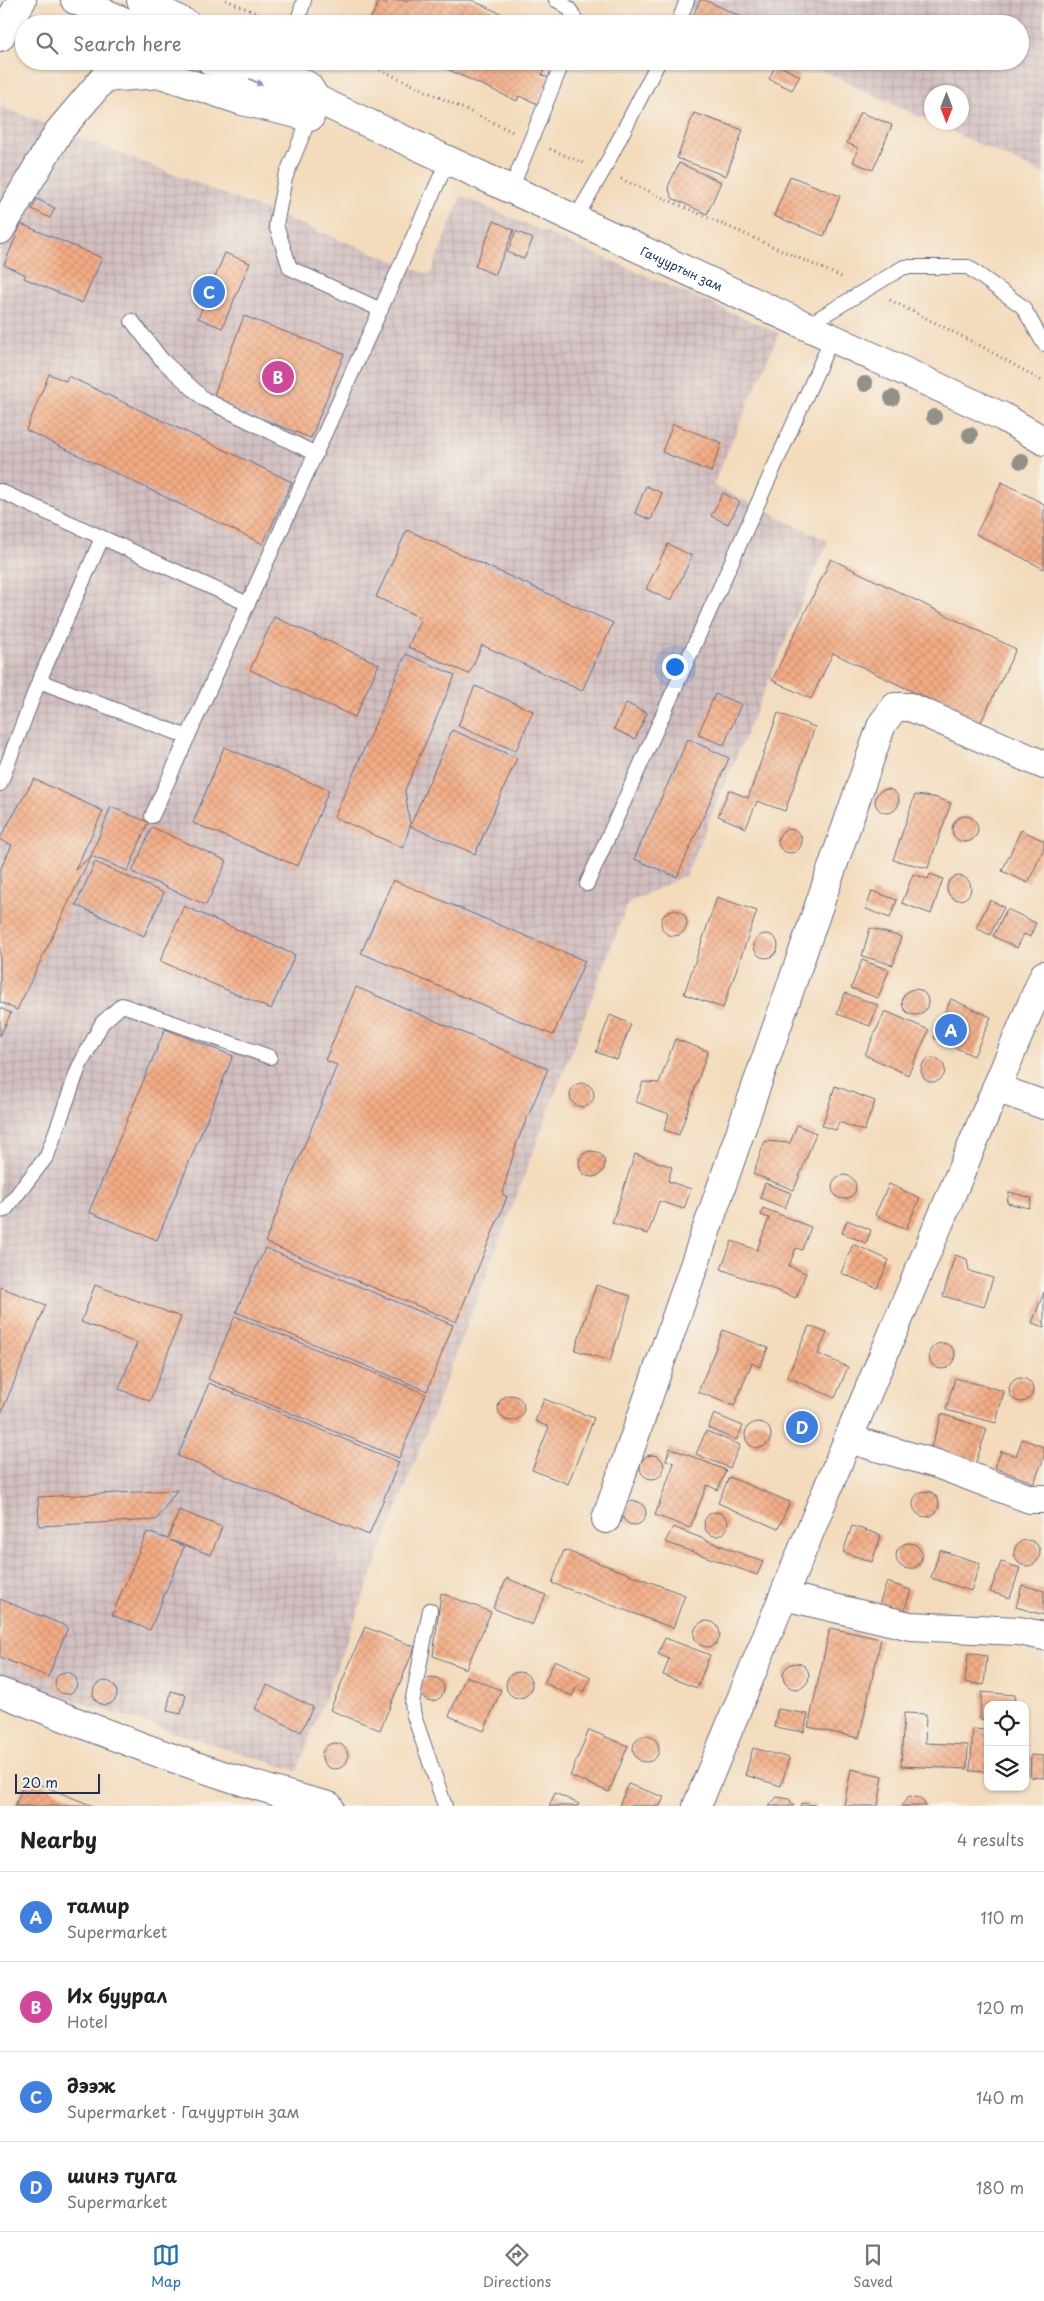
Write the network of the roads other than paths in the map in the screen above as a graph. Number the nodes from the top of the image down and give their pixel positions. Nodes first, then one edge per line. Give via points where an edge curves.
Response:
1 (22, 0) edge
2 (75, 0) edge
3 (141, 0) edge
4 (304, 0) edge
5 (556, 0) edge
6 (687, 0) edge
7 (109, 15) edge
8 (170, 15) edge
9 (300, 15) edge
10 (574, 15) edge
11 (681, 15) edge
12 (0, 37) edge
13 (230, 70) edge
14 (282, 70) edge
15 (560, 70) edge
16 (654, 70) edge
17 (314, 109) junction
18 (448, 160) junction
19 (512, 189) junction
20 (575, 219) junction
21 (0, 230) edge
22 (381, 310) junction
23 (132, 321) dead end
24 (806, 326) junction
25 (832, 338) junction
26 (1044, 344) edge
27 (1044, 441) edge
28 (316, 454) junction
29 (0, 490) edge
30 (102, 538) junction
31 (248, 604) junction
32 (39, 681) junction
33 (188, 738) junction
34 (1044, 765) edge
35 (0, 784) edge
36 (152, 816) dead end
37 (587, 884) dead end
38 (1044, 975) edge
39 (270, 1057) dead end
40 (996, 1088) junction
41 (1044, 1105) edge
42 (0, 1211) edge
43 (848, 1439) junction
44 (1044, 1499) edge
45 (606, 1519) dead end
46 (784, 1596) junction
47 (430, 1610) dead end
48 (1044, 1636) edge
49 (0, 1692) edge
50 (329, 1806) edge
51 (445, 1806) edge
52 (697, 1806) edge

1 - 12 main road
2 - 7 main road
3 - 8 main road
4 - 9 lane
5 - 10 lane
6 - 11 lane
13 -> 17 main road, Гачууртын зам
14 - 17 main road, Гачууртын зам via 308,86
15 - 19 lane
16 - 20 lane
17 - 18 main road, Гачууртын зам
17 - 21 main road via 242,101 161,74 104,78 59,131
17 - 22 lane via 285,178 276,225 290,268
18 - 19 main road, Гачууртын зам
18 - 22 lane
19 - 20 main road, Гачууртын зам
20 - 24 main road, Гачууртын зам
22 - 28 lane
23 - 28 lane via 162,360 204,398
24 - 25 main road, Гачууртын зам
24 - 26 lane via 904,267 968,267 1023,307
25 - 27 main road, Гачууртын зам via 1004,417
25 - 37 lane
28 - 31 lane
29 - 30 lane
30 - 31 lane
30 - 32 lane
31 - 33 lane
32 - 33 lane
32 - 35 lane
33 - 36 lane
34 - 45 main road via 910,707 895,707 882,724
38 - 40 main road
39 - 42 lane via 122,1005 102,1023 79,1067 47,1156 5,1210
40 - 41 main road
40 - 43 main road
43 - 44 main road via 937,1464 1030,1499
43 - 46 main road
46 - 48 main road via 910,1626 1019,1631
46 - 52 main road
47 - 51 lane via 412,1703
49 - 50 main road via 164,1756

